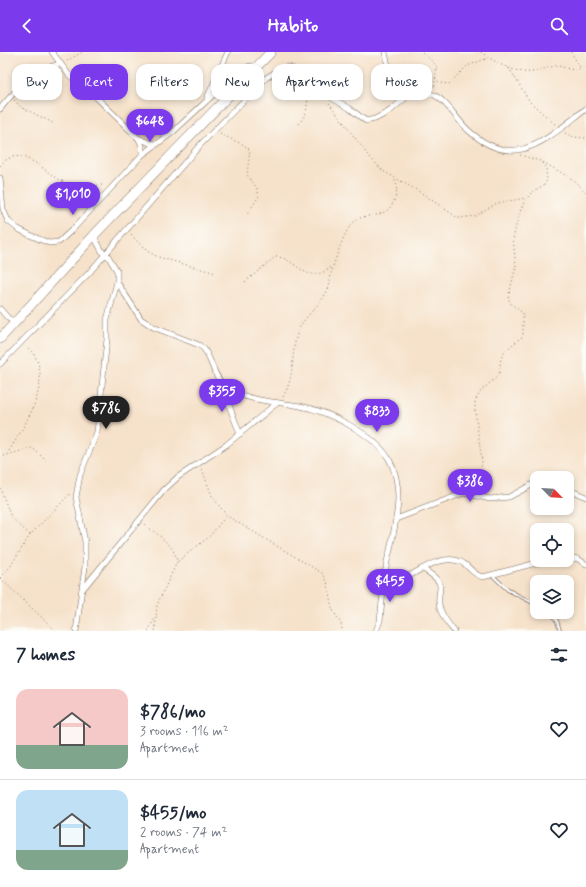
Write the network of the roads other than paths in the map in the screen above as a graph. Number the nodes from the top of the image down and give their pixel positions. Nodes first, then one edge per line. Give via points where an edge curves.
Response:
1 (52, 52) edge
2 (228, 52) edge
3 (385, 52) edge
4 (268, 53) edge
5 (59, 64) edge
6 (260, 64) edge
7 (388, 64) edge
8 (62, 67) edge
9 (12, 93) edge
10 (432, 94) edge
11 (211, 96) edge
12 (206, 100) junction
13 (225, 100) edge
14 (404, 100) edge
15 (0, 109) edge
16 (586, 109) edge
17 (138, 138) junction
18 (157, 144) junction
19 (142, 155) junction
20 (0, 178) edge
21 (96, 233) junction
22 (104, 255) junction
23 (117, 282) junction
24 (0, 309) edge
25 (15, 323) junction
26 (0, 339) edge
27 (0, 364) edge
28 (224, 385) junction
29 (279, 403) junction
30 (240, 434) junction
31 (530, 486) edge
32 (574, 492) edge
33 (586, 497) edge
34 (396, 519) junction
35 (574, 558) edge
36 (586, 564) edge
37 (530, 565) edge
38 (386, 569) junction
39 (423, 569) junction
40 (492, 575) junction
41 (81, 591) junction
42 (530, 601) edge
43 (555, 619) edge
44 (76, 631) edge
45 (376, 631) edge
46 (454, 631) edge
47 (560, 631) edge

1 - 5 street
2 - 12 street
3 - 7 street
4 - 6 highway
8 - 17 street
9 - 15 street
10 - 16 street via 442,100 453,115 475,136 493,146 511,151 525,150 560,131
11 - 12 street
12 - 18 street
13 - 21 highway
14 - 22 street via 394,109 366,121 326,95 293,69 280,69 266,78 217,127
17 - 18 street
17 - 19 street via 141,141
18 - 19 street
19 - 20 street via 58,242 49,243 18,229 8,221 3,209
21 - 22 street via 96,240
21 - 25 highway
22 - 23 street via 114,264
22 - 27 street
23 - 28 street via 141,319 153,327 204,349
23 - 41 street via 107,320 97,432 76,497 85,542
24 - 25 street
25 - 26 highway
28 - 29 street via 252,397
28 - 30 street
29 - 30 street
29 - 34 street via 313,409 333,418 364,434 382,450 389,459 397,484
30 - 41 street via 178,477 164,490
31 - 34 street via 509,497 490,499 464,493
32 - 33 street
34 - 38 street
35 - 36 street
37 - 40 street
38 - 39 street via 388,579 398,582
38 - 45 street via 380,621
39 - 40 street via 450,560 463,563 479,576
39 - 46 street via 440,584 440,609
40 - 42 lane via 508,590
41 - 44 street
43 - 47 lane

